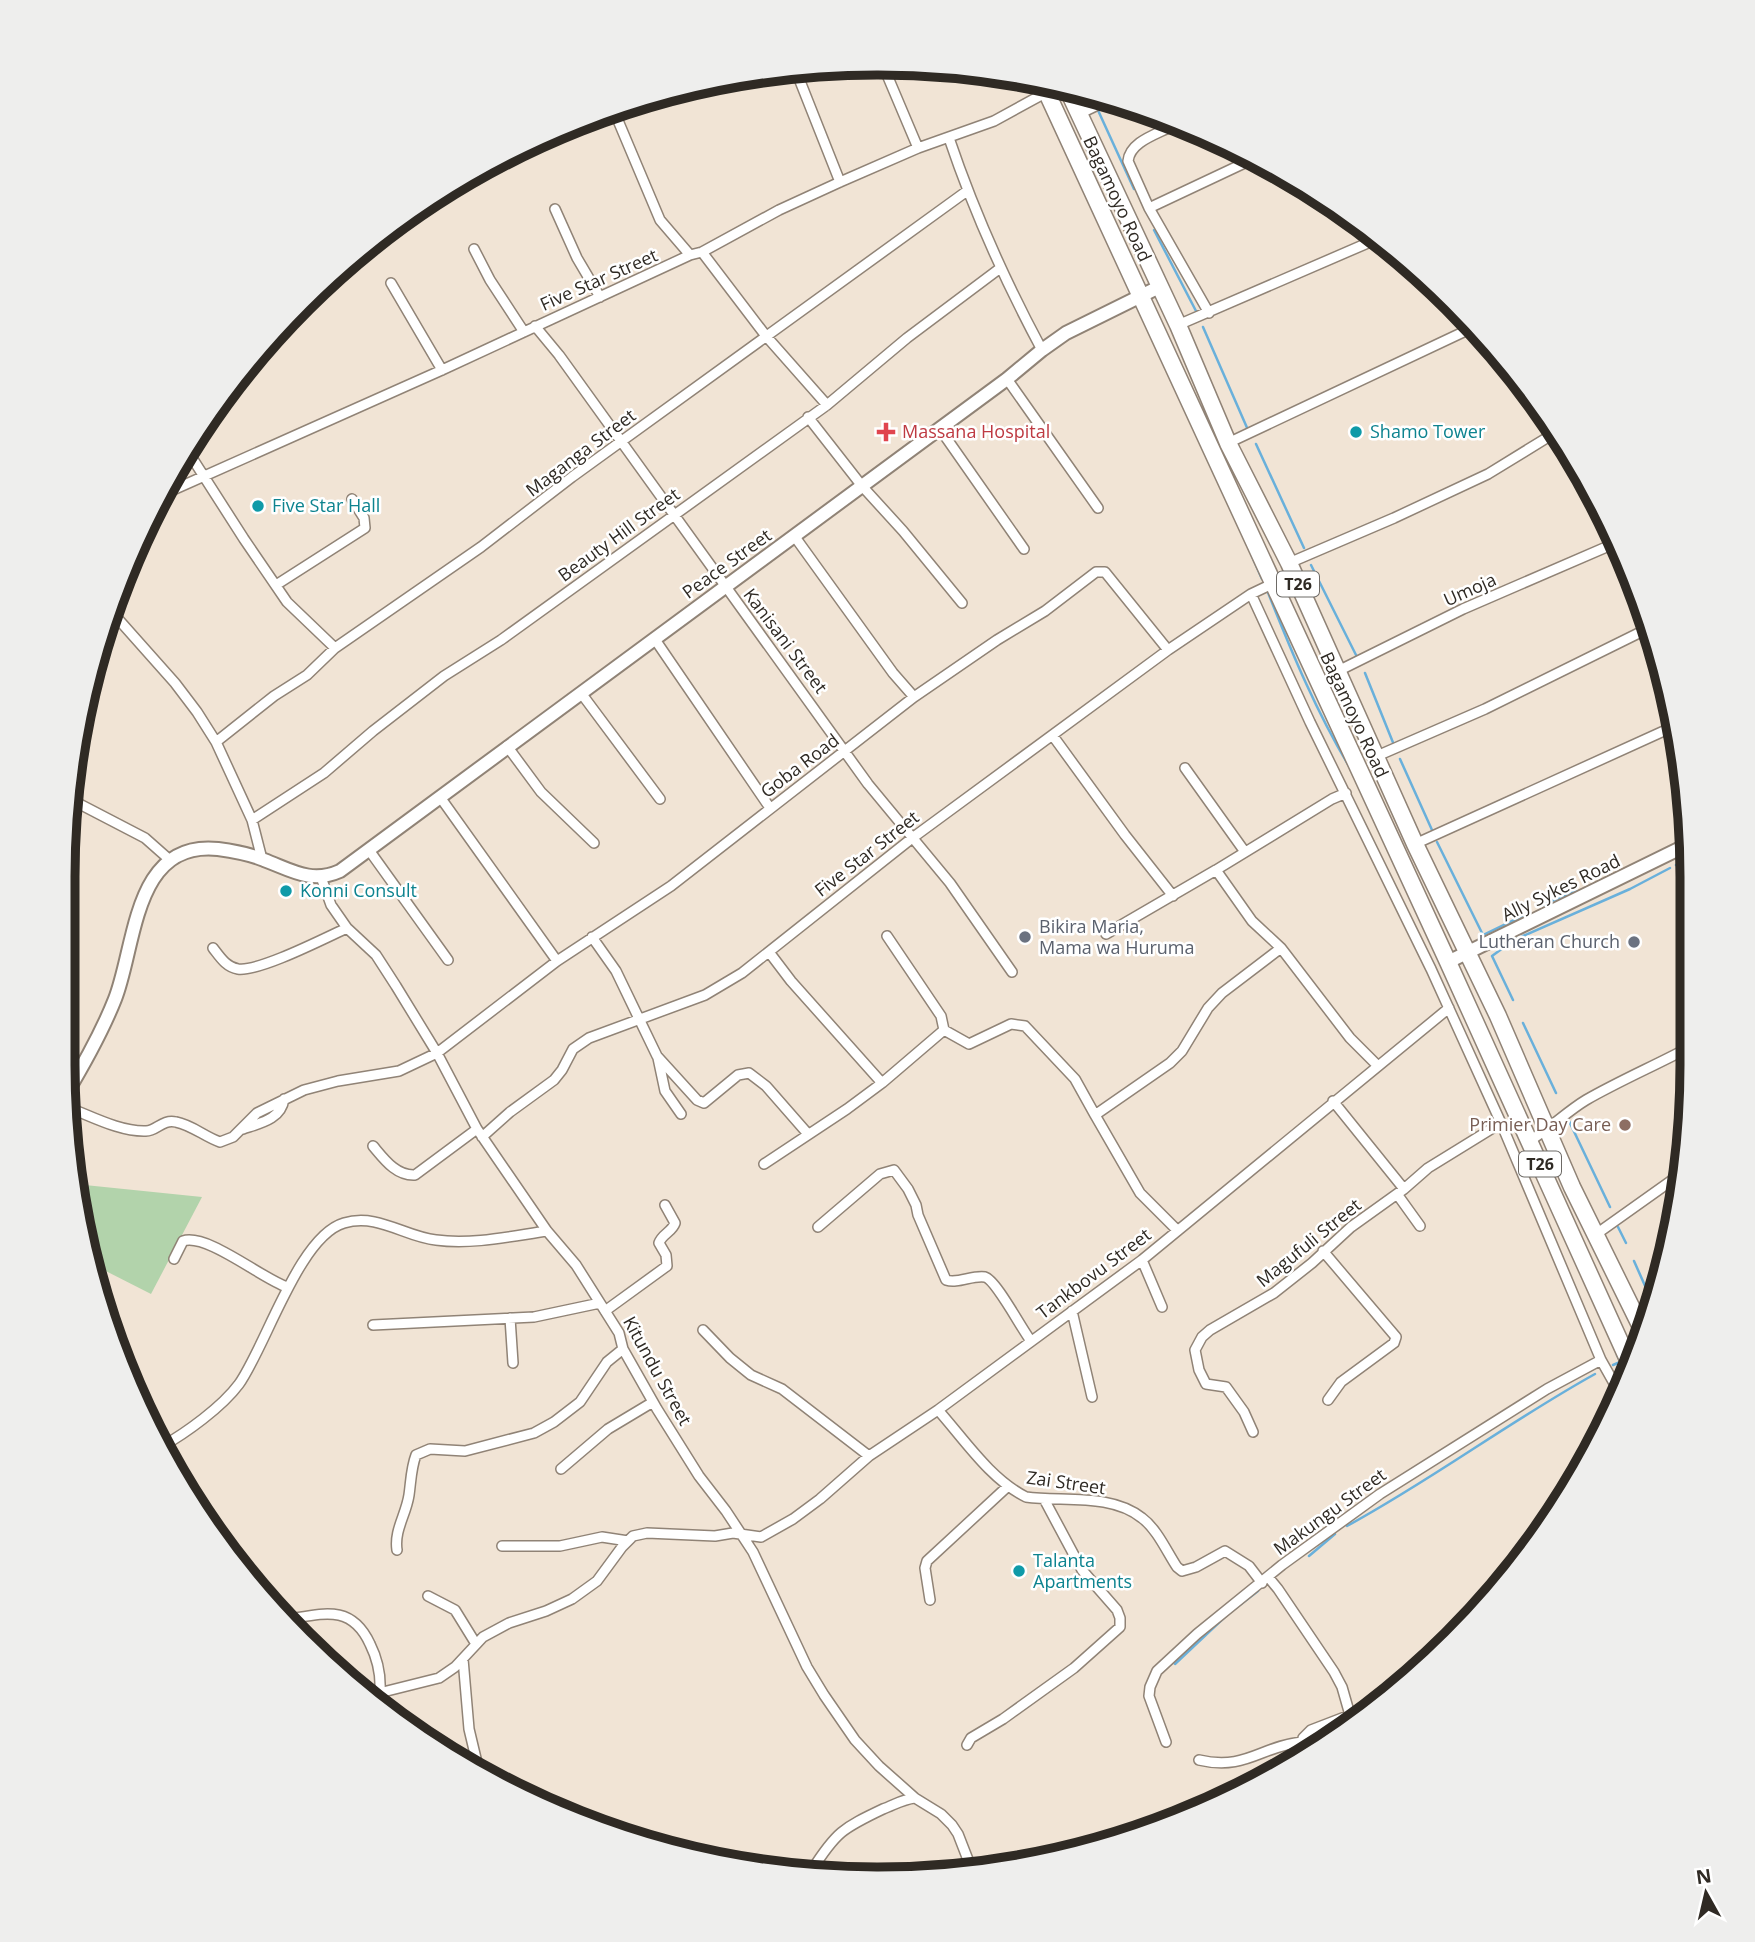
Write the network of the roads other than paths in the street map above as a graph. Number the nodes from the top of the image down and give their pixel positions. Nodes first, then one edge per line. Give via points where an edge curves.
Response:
1 (887, 75) edge
2 (799, 79) edge
3 (1036, 92) edge
4 (1048, 94) edge
5 (1073, 100) edge
6 (1095, 106) edge
7 (1079, 114) junction
8 (618, 119) edge
9 (1166, 129) edge
10 (949, 138) junction
11 (918, 148) junction
12 (1243, 164) edge
13 (840, 181) junction
14 (967, 191) junction
15 (1149, 208) junction
16 (555, 209) dead end
17 (1368, 243) edge
18 (474, 249) dead end
19 (702, 252) junction
20 (690, 255) junction
21 (999, 268) junction
22 (391, 283) dead end
23 (1158, 287) junction
24 (1141, 295) junction
25 (600, 297) junction
26 (1209, 313) junction
27 (1178, 325) junction
28 (535, 326) junction
29 (524, 332) junction
30 (1466, 332) edge
31 (766, 336) junction
32 (1042, 349) junction
33 (442, 370) junction
34 (1007, 379) junction
35 (827, 405) junction
36 (808, 417) junction
37 (940, 429) junction
38 (1548, 437) edge
39 (622, 443) junction
40 (1228, 443) junction
41 (193, 459) edge
42 (206, 476) junction
43 (862, 486) junction
44 (176, 488) edge
45 (352, 499) dead end
46 (1098, 508) dead end
47 (674, 514) junction
48 (795, 537) junction
49 (1608, 547) edge
50 (1024, 549) dead end
51 (1289, 563) junction
52 (1272, 584) junction
53 (275, 585) junction
54 (725, 587) junction
55 (1251, 594) junction
56 (962, 603) dead end
57 (118, 619) edge
58 (1641, 632) edge
59 (654, 638) junction
60 (335, 648) junction
61 (1168, 650) junction
62 (1338, 671) junction
63 (581, 693) junction
64 (914, 697) junction
65 (1666, 730) edge
66 (1053, 736) junction
67 (216, 742) junction
68 (507, 747) junction
69 (847, 751) junction
70 (1377, 756) junction
71 (1185, 768) dead end
72 (1346, 793) junction
73 (440, 797) junction
74 (660, 799) dead end
75 (79, 804) edge
76 (769, 808) junction
77 (252, 820) junction
78 (911, 839) junction
79 (594, 843) dead end
80 (1415, 844) junction
81 (369, 849) junction
82 (1679, 849) edge
83 (1245, 852) junction
84 (262, 859) junction
85 (171, 861) junction
86 (1216, 870) junction
87 (321, 877) junction
88 (1173, 896) junction
89 (348, 928) junction
90 (1106, 934) dead end
91 (887, 936) dead end
92 (592, 937) junction
93 (213, 948) dead end
94 (1281, 948) junction
95 (769, 952) junction
96 (1467, 954) junction
97 (448, 960) dead end
98 (557, 961) junction
99 (1448, 962) junction
100 (1012, 972) dead end
101 (1449, 1008) junction
102 (639, 1018) junction
103 (1477, 1029) junction
104 (944, 1030) junction
105 (1462, 1037) junction
106 (1680, 1052) edge
107 (437, 1054) junction
108 (657, 1056) junction
109 (1377, 1065) junction
110 (76, 1079) edge
111 (882, 1083) junction
112 (1333, 1101) junction
113 (77, 1111) edge
114 (681, 1114) dead end
115 (1095, 1115) junction
116 (1501, 1123) junction
117 (1548, 1130) junction
118 (480, 1133) junction
119 (808, 1134) junction
120 (1529, 1141) junction
121 (373, 1146) dead end
122 (385, 1160) junction
123 (764, 1164) dead end
124 (375, 1167) dead end
125 (1671, 1181) edge
126 (1401, 1191) junction
127 (665, 1205) dead end
128 (1420, 1226) dead end
129 (818, 1227) dead end
130 (1177, 1230) junction
131 (547, 1231) junction
132 (1595, 1235) junction
133 (1323, 1251) junction
134 (174, 1259) dead end
135 (1142, 1260) junction
136 (287, 1287) junction
137 (602, 1307) junction
138 (1162, 1307) dead end
139 (1072, 1311) junction
140 (510, 1318) junction
141 (1638, 1320) edge
142 (373, 1325) dead end
143 (703, 1330) dead end
144 (1031, 1341) junction
145 (623, 1349) junction
146 (1626, 1354) edge
147 (1601, 1360) junction
148 (513, 1363) dead end
149 (1614, 1383) edge
150 (1092, 1397) dead end
151 (1328, 1400) dead end
152 (653, 1402) junction
153 (938, 1410) junction
154 (1253, 1432) dead end
155 (170, 1441) edge
156 (869, 1456) junction
157 (561, 1469) dead end
158 (1007, 1487) junction
159 (1044, 1499) junction
160 (743, 1536) junction
161 (628, 1541) junction
162 (502, 1546) dead end
163 (397, 1550) dead end
164 (1266, 1580) junction
165 (428, 1596) dead end
166 (930, 1600) dead end
167 (297, 1618) edge
168 (476, 1644) junction
169 (463, 1659) junction
170 (380, 1692) joint
171 (1352, 1711) edge
172 (1336, 1723) edge
173 (1166, 1742) dead end
174 (1302, 1742) joint
175 (967, 1745) dead end
176 (476, 1759) edge
177 (1199, 1760) dead end
178 (915, 1798) junction
179 (969, 1861) edge
180 (816, 1864) edge

1 - 11 street
2 - 13 street
3 - 10 street, Five Star Street via 994,121
4 - 24 highway, Bagamoyo Road / T26
5 - 7 highway, Bagamoyo Road / T26
6 - 7 street
7 - 23 highway, Bagamoyo Road / T26
8 - 20 street via 660,220
9 - 15 street via 1129,154
10 - 11 street, Five Star Street
10 - 14 street
11 - 13 street, Five Star Street
12 - 15 street
13 - 19 street, Five Star Street
14 - 21 street
14 - 31 street, Maganga Street
15 - 26 street
16 - 25 street via 576,258
17 - 26 street
18 - 29 street
19 - 20 street, Five Star Street
19 - 31 street
20 - 25 street, Five Star Street
21 - 32 street
21 - 35 street, Beauty Hill Street
22 - 33 street
23 - 24 street, Peace Street
23 - 27 highway, Bagamoyo Road / T26
24 - 32 street, Peace Street
24 - 52 highway, Bagamoyo Road / T26
25 - 28 street, Five Star Street
26 - 27 street
27 - 40 highway, Bagamoyo Road / T26
28 - 29 street, Five Star Street
28 - 39 street, Kanisani Street
29 - 33 street, Five Star Street
30 - 40 street
31 - 35 street
31 - 39 street, Maganga Street
32 - 34 street, Peace Street
33 - 42 street, Five Star Street
34 - 37 street, Peace Street
34 - 46 street
35 - 36 street, Beauty Hill Street
36 - 43 street
36 - 47 street, Beauty Hill Street
37 - 43 street, Peace Street
37 - 50 street
38 - 51 street via 1488,474
39 - 47 street, Kanisani Street
39 - 60 street, Maganga Street
40 - 51 highway, Bagamoyo Road / T26
41 - 42 street
42 - 44 street, Five Star Street
42 - 53 street
43 - 48 street, Peace Street
43 - 56 street
45 - 53 street via 365,528
47 - 54 street, Kanisani Street
47 - 77 street, Beauty Hill Street via 444,676 324,773
48 - 54 street, Peace Street
48 - 64 street
49 - 62 street, Umoja via 1464,609
51 - 62 highway, Bagamoyo Road / T26
52 - 55 street, Five Star Street
52 - 99 highway, Bagamoyo Road / T26
53 - 60 street
54 - 59 street, Peace Street
54 - 69 street, Kanisani Street
55 - 61 street, Five Star Street
55 - 72 street
57 - 67 street via 175,683
58 - 70 street via 1485,709
59 - 63 street, Peace Street
59 - 76 street
60 - 67 street, Maganga Street via 307,675
61 - 64 street, Goba Road via 1105,572 1096,572
61 - 66 street, Five Star Street
62 - 70 highway, Bagamoyo Road / T26
63 - 68 street, Peace Street
63 - 74 street
64 - 69 street, Goba Road
65 - 80 street
66 - 78 street, Five Star Street
66 - 88 street
67 - 77 street
68 - 73 street, Peace Street
68 - 79 street via 541,792
69 - 76 street, Goba Road
69 - 78 street, Kanisani Street
70 - 80 highway, Bagamoyo Road / T26
71 - 83 street
72 - 83 street
72 - 101 street
73 - 81 street, Peace Street
73 - 98 street
75 - 85 street via 145,838
76 - 92 street, Goba Road via 671,886
77 - 84 street
78 - 95 street, Five Star Street
78 - 100 street, Kanisani Street via 950,883
80 - 96 highway, Bagamoyo Road / T26
81 - 87 street, Peace Street via 340,870
81 - 97 street
82 - 96 street, Ally Sykes Road
83 - 86 street
84 - 85 street via 214,849 186,853
84 - 87 street via 304,876
85 - 110 street via 144,893 115,1000
86 - 88 street
86 - 94 street via 1252,921
87 - 89 street, Kitundu Street via 331,905
88 - 90 street
89 - 93 street via 242,969 225,964
89 - 107 street, Kitundu Street via 376,955
91 - 104 street via 931,998
92 - 98 street, Goba Road
92 - 102 street via 616,971
94 - 109 street via 1350,1038
94 - 115 street via 1222,993 1170,1063
95 - 102 street, Five Star Street via 705,995
95 - 111 street
96 - 99 street, Ally Sykes Road
96 - 117 highway, Bagamoyo Road / T26
98 - 107 street, Goba Road
99 - 103 highway, Bagamoyo Road / T26
101 - 105 street
101 - 109 street, Tankbovu Street
102 - 108 street
102 - 118 street, Five Star Street via 573,1049 554,1080
103 - 105 street
103 - 120 highway, Bagamoyo Road / T26
104 - 111 street
104 - 115 street via 969,1044 1011,1024 1025,1026 1075,1079
105 - 116 street
106 - 117 street via 1585,1101
107 - 113 street, Goba Road via 399,1071 319,1085 284,1099 220,1142 176,1122 143,1131
107 - 118 street, Kitundu Street
108 - 114 street via 665,1091
108 - 119 street via 702,1103 738,1075 749,1073
109 - 112 street, Tankbovu Street
111 - 119 street
112 - 126 street
112 - 130 street, Tankbovu Street
115 - 130 street via 1140,1193
116 - 126 street, Magufuli Street via 1428,1168
116 - 147 street
117 - 120 street
117 - 132 highway, Bagamoyo Road / T26
118 - 122 street, Five Star Street via 415,1175 406,1176
118 - 131 street, Kitundu Street
119 - 123 street
120 - 146 highway, Bagamoyo Road / T26
121 - 122 street
122 - 124 street
125 - 132 street
126 - 128 street
126 - 133 street, Magufuli Street
127 - 137 street via 675,1223 659,1242 667,1266
129 - 144 street via 880,1174 894,1170 916,1205 946,1280 991,1280
130 - 135 street, Tankbovu Street
131 - 136 street via 447,1241 356,1220 331,1227
131 - 137 street, Kitundu Street via 576,1265
132 - 141 highway, Bagamoyo Road / T26
133 - 151 street via 1396,1337 1341,1382
133 - 154 street, Magufuli Street via 1275,1293 1219,1324 1196,1345 1206,1384 1226,1387
134 - 136 street via 183,1241 193,1240
135 - 138 street
135 - 139 street, Tankbovu Street
136 - 155 street via 239,1384
137 - 140 street
137 - 145 street, Kitundu Street via 619,1333
139 - 144 street, Tankbovu Street
139 - 150 street
140 - 142 street
140 - 148 street
143 - 156 street via 751,1375 782,1389
144 - 153 street, Tankbovu Street
145 - 152 street, Kitundu Street
145 - 163 street via 607,1362 580,1402 534,1433 465,1451 430,1449 416,1455 407,1505 395,1537
147 - 149 street
147 - 164 street, Makungu Street via 1410,1473
152 - 157 street via 608,1429
152 - 160 street, Kitundu Street
153 - 156 street, Tankbovu Street
153 - 158 street, Zai Street
156 - 160 street, Tankbovu Street via 793,1519 761,1537
158 - 159 street, Zai Street via 1026,1497
158 - 166 street via 927,1560
159 - 164 street, Zai Street via 1107,1503 1125,1509 1144,1519 1182,1570 1225,1551
159 - 175 street via 1082,1570 1117,1609 1120,1628 1061,1678
160 - 161 street, Tankbovu Street via 640,1534
160 - 178 street, Kitundu Street via 824,1695 855,1740
161 - 162 street, Tankbovu Street via 602,1537 560,1545
161 - 168 street via 584,1591 503,1626
164 - 171 street via 1279,1588 1334,1672
164 - 173 street, Makungu Street via 1205,1626 1153,1677 1149,1696
165 - 168 street via 455,1610
167 - 170 street via 329,1613 357,1622 374,1652
168 - 169 street
169 - 170 street via 439,1678
169 - 176 street
172 - 174 street via 1311,1730
174 - 177 street via 1231,1764
178 - 179 street, Kitundu Street via 951,1825
178 - 180 street via 849,1825

